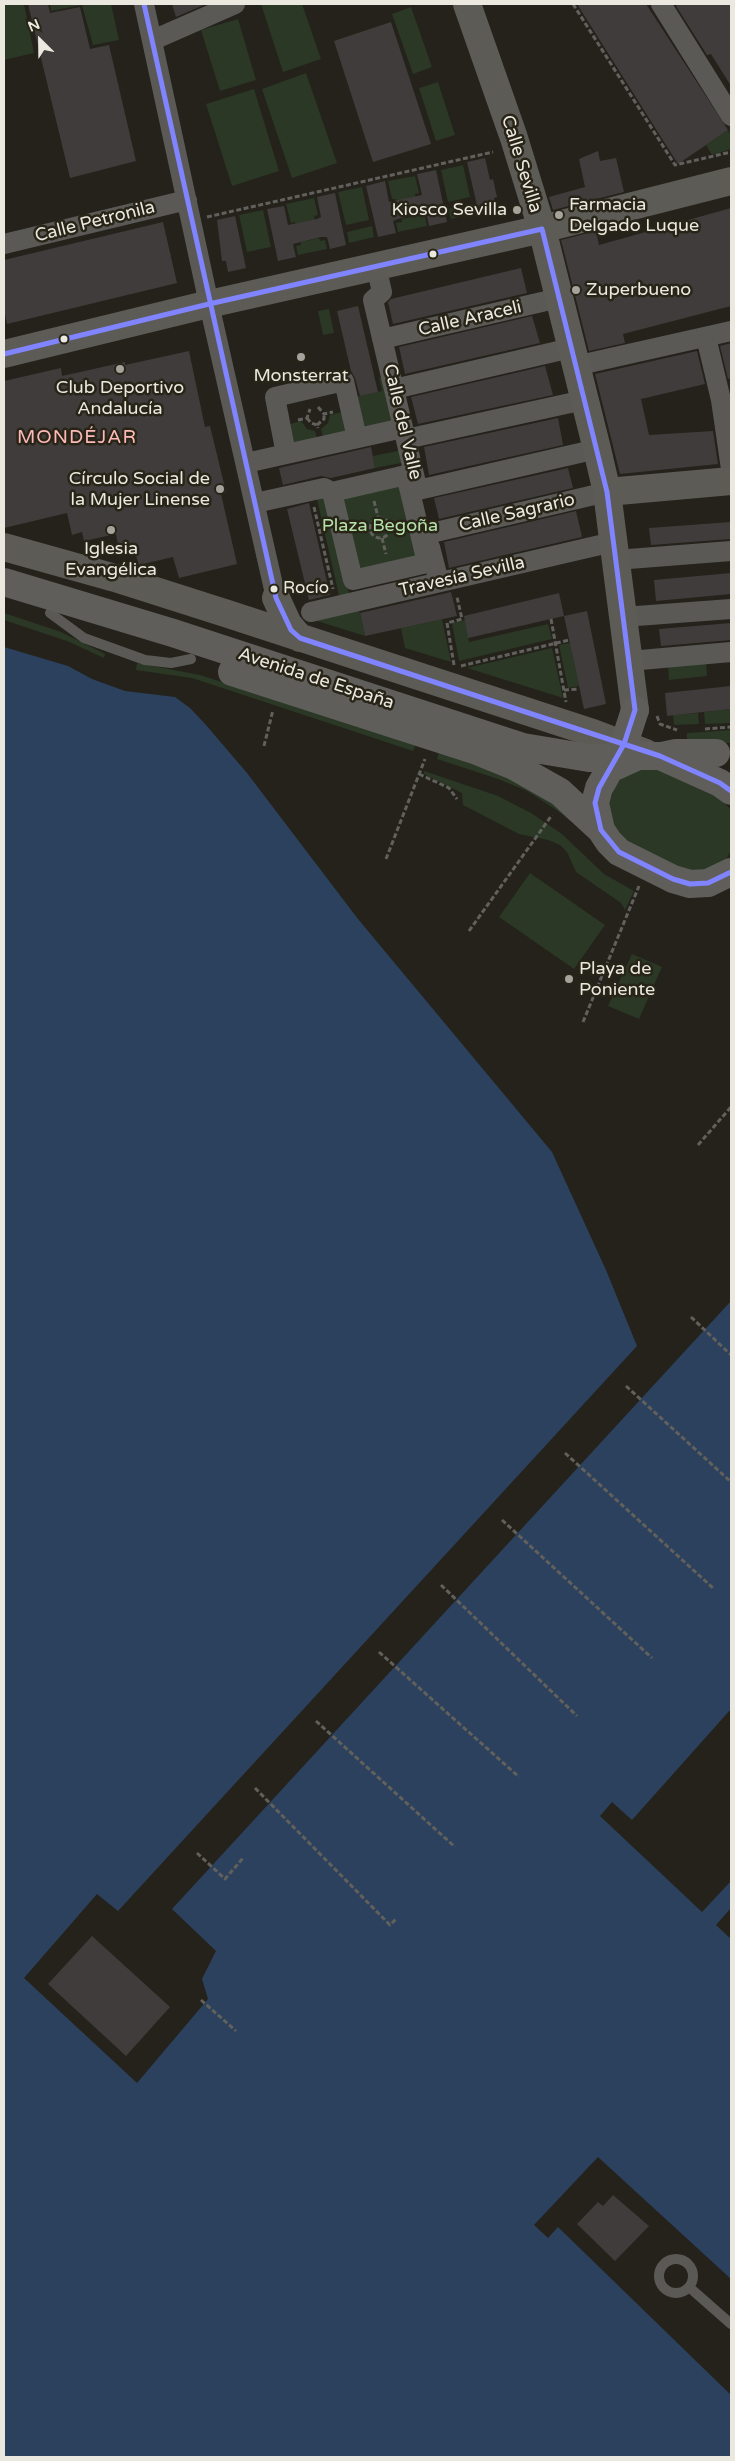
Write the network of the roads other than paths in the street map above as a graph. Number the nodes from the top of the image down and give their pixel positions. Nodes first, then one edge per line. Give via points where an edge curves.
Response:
1 (144, 4) edge
2 (235, 4) edge
3 (467, 4) edge
4 (662, 4) edge
5 (152, 40) junction
6 (731, 116) edge
7 (731, 181) edge
8 (187, 200) junction
9 (542, 229) junction
10 (4, 244) edge
11 (376, 266) junction
12 (559, 298) junction
13 (208, 304) junction
14 (731, 332) edge
15 (706, 337) junction
16 (382, 339) junction
17 (4, 354) edge
18 (573, 357) junction
19 (394, 389) junction
20 (584, 400) junction
21 (404, 434) junction
22 (357, 438) junction
23 (596, 449) junction
24 (286, 454) junction
25 (246, 463) junction
26 (731, 469) edge
27 (412, 477) junction
28 (731, 481) edge
29 (332, 492) junction
30 (607, 492) junction
31 (255, 503) junction
32 (428, 534) junction
33 (4, 547) edge
34 (614, 551) junction
35 (731, 551) edge
36 (438, 573) junction
37 (353, 580) junction
38 (4, 582) edge
39 (276, 598) junction
40 (4, 601) edge
41 (345, 604) junction
42 (731, 609) edge
43 (311, 612) dead end
44 (623, 617) junction
45 (248, 621) junction
46 (300, 638) junction
47 (731, 652) edge
48 (629, 661) junction
49 (635, 710) joint
50 (726, 754) edge
51 (635, 757) junction
52 (731, 791) edge
53 (600, 830) junction
54 (724, 879) edge
55 (689, 2287) dead end
56 (731, 2324) edge

1 - 5 street
2 - 5 street
3 - 9 street, Calle Sevilla
4 - 6 street
5 - 8 street
7 - 9 street
8 - 10 street, Calle Petronila
8 - 13 street
9 - 11 street
9 - 12 street, Calle Sevilla
11 - 13 street
11 - 16 street, Calle del Valle via 382,292 374,300
12 - 16 street, Calle Araceli
12 - 18 street, Calle Sevilla
13 - 17 street
13 - 25 street
14 - 15 street
15 - 18 street
15 - 26 street via 721,400
16 - 19 street, Calle del Valle
18 - 19 street
18 - 20 street, Calle Sevilla
19 - 21 street, Calle del Valle
20 - 21 street
20 - 23 street, Calle Sevilla
21 - 22 street
21 - 27 street, Calle del Valle
22 - 24 street
22 - 24 street via 344,381 275,397
23 - 27 street
23 - 30 street, Calle Sevilla
24 - 25 street
25 - 31 street
27 - 29 street
27 - 32 street, Calle del Valle
27 - 36 street
28 - 30 street
29 - 31 street via 324,488
29 - 37 street
30 - 32 street, Calle Sagrario
30 - 34 street, Calle Sevilla
31 - 39 street
32 - 36 street, Calle del Valle
33 - 45 street, Avenida de España via 115,578
34 - 35 street, Travesía Sevilla
34 - 36 street, Travesía Sevilla
34 - 44 street, Calle Sevilla
36 - 37 street
36 - 41 street, Travesía Sevilla
37 - 41 street
38 - 51 highway, Avenida de España via 524,747 564,756
39 - 45 street via 275,606 269,612
39 - 46 street via 288,624
40 - 53 highway, Avenida de España via 477,751 514,766 560,792
41 - 43 street, Travesía Sevilla
42 - 44 street
44 - 48 street, Calle Sevilla
45 - 46 street, Avenida de España
46 - 51 street, Avenida de España
47 - 48 street
48 - 49 street, Calle Sevilla
49 - 51 highway
50 - 51 highway via 676,753
51 - 52 highway via 720,783
51 - 53 highway via 599,788 595,803
53 - 54 highway, Avenida de España via 619,852 673,879 690,884
55 - 56 lane

